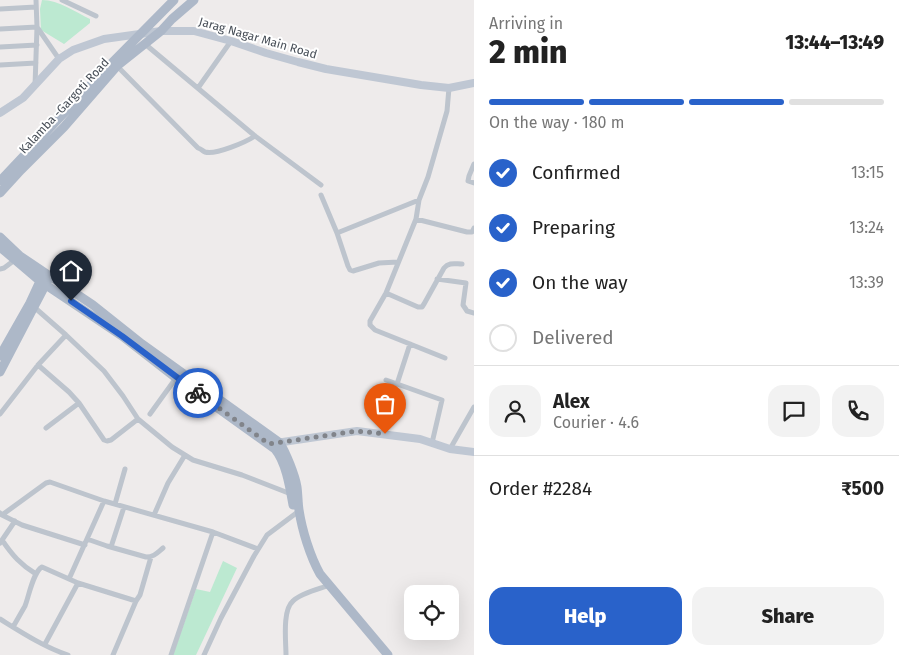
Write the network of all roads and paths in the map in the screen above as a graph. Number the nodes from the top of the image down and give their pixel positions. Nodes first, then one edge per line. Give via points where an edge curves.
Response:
1 (36, 0) edge
2 (62, 0) edge
3 (174, 0) edge
4 (194, 0) edge
5 (36, 7) junction
6 (0, 9) edge
7 (96, 16) dead end
8 (38, 27) junction
9 (0, 29) edge
10 (161, 31) junction
11 (139, 34) junction
12 (231, 41) junction
13 (145, 44) junction
14 (37, 45) junction
15 (0, 47) edge
16 (59, 59) junction
17 (36, 63) junction
18 (0, 65) edge
19 (117, 66) junction
20 (474, 83) edge
21 (35, 86) junction
22 (198, 88) junction
23 (449, 88) junction
24 (0, 113) edge
25 (255, 136) junction
26 (474, 164) edge
27 (0, 181) edge
28 (474, 183) edge
29 (321, 185) dead end
30 (0, 193) edge
31 (321, 195) dead end
32 (420, 200) junction
33 (416, 219) junction
34 (474, 228) edge
35 (337, 233) junction
36 (0, 237) edge
37 (0, 247) edge
38 (18, 258) junction
39 (398, 262) junction
40 (462, 264) dead end
41 (0, 269) edge
42 (48, 274) junction
43 (438, 279) junction
44 (43, 283) junction
45 (386, 293) junction
46 (32, 305) junction
47 (474, 313) edge
48 (66, 335) junction
49 (410, 344) junction
50 (0, 356) edge
51 (445, 358) dead end
52 (38, 365) junction
53 (0, 372) edge
54 (178, 375) junction
55 (386, 380) dead end
56 (397, 384) junction
57 (79, 404) junction
58 (474, 407) edge
59 (0, 414) edge
60 (150, 414) dead end
61 (138, 419) junction
62 (46, 428) dead end
63 (280, 443) junction
64 (432, 443) junction
65 (269, 444) junction
66 (450, 449) junction
67 (474, 452) edge
68 (185, 455) junction
69 (125, 469) dead end
70 (291, 494) junction
71 (104, 501) junction
72 (115, 504) junction
73 (124, 507) junction
74 (297, 513) junction
75 (1, 514) edge
76 (154, 515) junction
77 (14, 521) junction
78 (213, 532) junction
79 (87, 539) junction
80 (1, 542) edge
81 (85, 545) junction
82 (111, 547) junction
83 (163, 548) dead end
84 (258, 549) junction
85 (151, 557) junction
86 (36, 574) junction
87 (70, 579) junction
88 (78, 583) junction
89 (327, 586) junction
90 (136, 601) junction
91 (0, 619) edge
92 (13, 627) junction
93 (45, 644) junction
94 (68, 655) edge
95 (113, 655) edge
96 (171, 655) edge
97 (204, 655) edge
98 (286, 655) edge
99 (381, 655) edge
100 (388, 655) edge

1 - 5 street
2 - 7 street
3 - 11 main road
4 - 10 main road, Kalamba -Gargoti Road
5 - 6 street
5 - 8 street
8 - 9 street
8 - 14 street
8 - 16 street
10 - 11 street, Jarag Nagar Main Road
10 - 12 street, Jarag Nagar Main Road via 194,32
10 - 13 main road, Kalamba -Gargoti Road
11 - 16 street, Jarag Nagar Main Road via 104,39 73,50
11 - 27 main road
12 - 22 street
12 - 23 street, Jarag Nagar Main Road via 326,69
13 - 19 main road, Kalamba -Gargoti Road
13 - 22 street
14 - 15 street
14 - 17 street
16 - 21 street, Jarag Nagar Main Road
17 - 18 street
17 - 21 street
19 - 25 street via 198,148 213,152
19 - 30 main road, Kalamba -Gargoti Road
20 - 23 street, Jarag Nagar Main Road
21 - 24 street, Jarag Nagar Main Road
22 - 25 street
23 - 32 street via 447,111
25 - 29 street
26 - 28 street via 468,181
31 - 35 street
32 - 33 street
32 - 35 street
33 - 34 street via 467,232
33 - 39 street
35 - 39 street via 350,270
36 - 38 main road
37 - 38 main road
38 - 41 street
38 - 42 main road
38 - 44 main road
39 - 45 street
40 - 43 street via 447,265
42 - 44 main road
42 - 54 main road via 93,304
43 - 45 street via 422,307
43 - 47 street via 466,284 463,305
44 - 46 main road
44 - 54 main road
45 - 49 street via 370,325 374,330
46 - 48 street
46 - 50 main road
46 - 53 main road
48 - 52 street
48 - 61 street via 104,371
49 - 51 street
49 - 56 street
52 - 57 street
52 - 59 street
54 - 60 street
54 - 63 main road
54 - 65 main road
55 - 56 street
56 - 64 street via 442,400
57 - 61 street via 107,441
57 - 62 street
58 - 66 street
61 - 68 street
63 - 64 street via 357,431
63 - 65 street
63 - 74 main road via 295,480
64 - 66 street
65 - 70 main road via 282,459
66 - 67 street
68 - 70 street
68 - 76 street
69 - 72 street
70 - 74 main road
71 - 72 street
71 - 75 street via 50,482
71 - 79 street
72 - 73 street
73 - 76 street
73 - 82 street
74 - 84 street via 271,532
74 - 89 main road
75 - 77 street
76 - 78 street
77 - 80 street
77 - 81 street
78 - 84 street
78 - 96 street
79 - 81 street
79 - 82 street
80 - 86 street
81 - 87 street
82 - 85 street
83 - 85 street
84 - 97 street
85 - 90 street
86 - 87 street via 42,567
86 - 92 street via 25,606
87 - 88 street
88 - 90 street
88 - 93 street
89 - 98 street via 300,596 290,604 286,615
89 - 99 main road
89 - 100 main road
90 - 95 street
91 - 92 street
92 - 93 street
93 - 94 street

